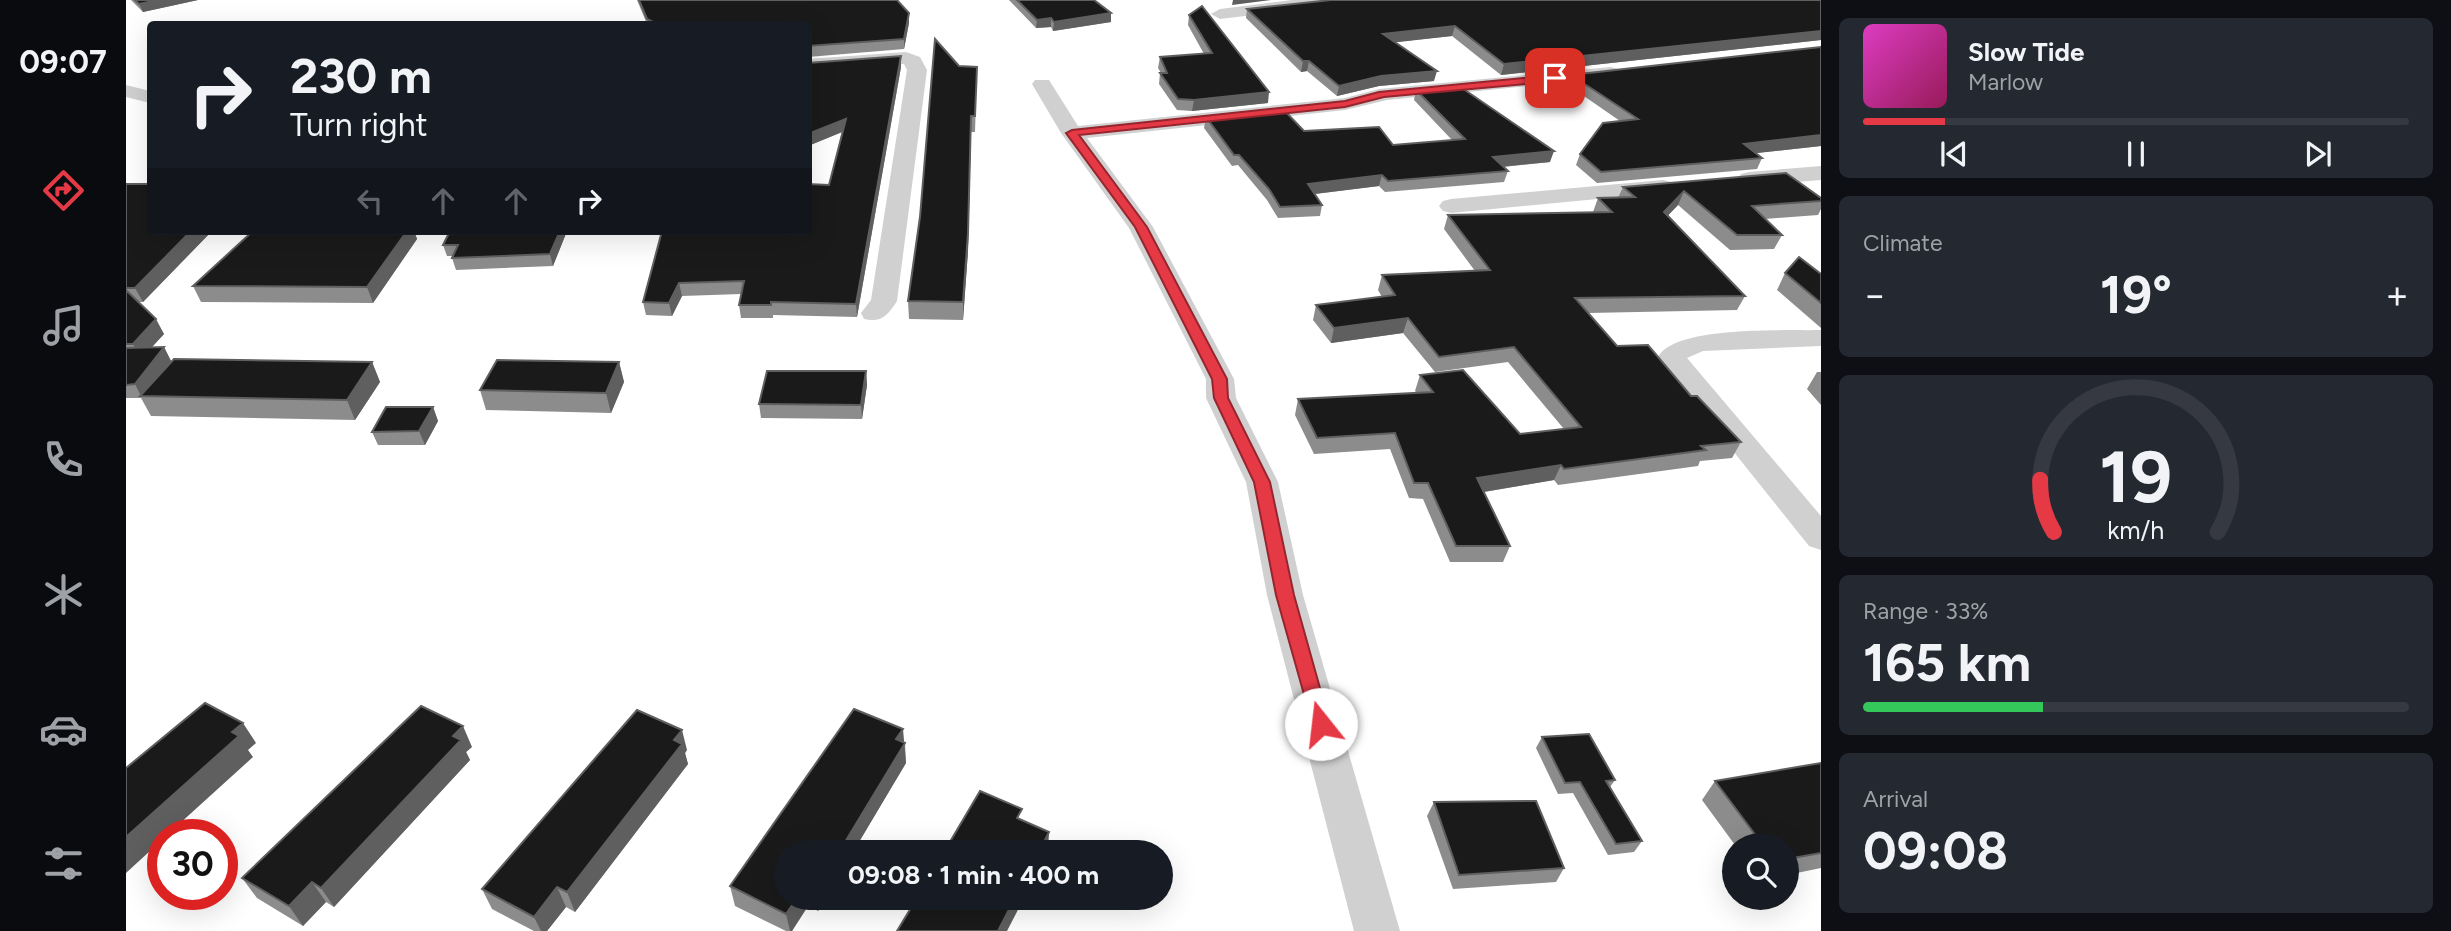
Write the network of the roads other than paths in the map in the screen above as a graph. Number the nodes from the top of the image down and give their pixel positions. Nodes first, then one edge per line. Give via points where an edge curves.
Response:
1 (1336, 0) edge
2 (1220, 14) dead end
3 (812, 65) edge
4 (1634, 70) edge
5 (1042, 84) dead end
6 (126, 91) edge
7 (147, 96) edge
8 (1072, 133) junction
9 (1821, 173) edge
10 (1725, 181) edge
11 (1684, 185) edge
12 (1451, 206) dead end
13 (874, 313) dead end
14 (1821, 338) edge
15 (1821, 538) edge
16 (1377, 931) edge

1 - 2 street
3 - 13 street via 906,58 917,69 884,302
4 - 8 street via 1379,95 1345,104
5 - 8 street
6 - 7 street
8 - 16 street via 1140,227 1220,379 1221,398 1262,482 1285,595
9 - 10 street
11 - 12 street
14 - 15 street via 1699,344 1674,353 1672,358

